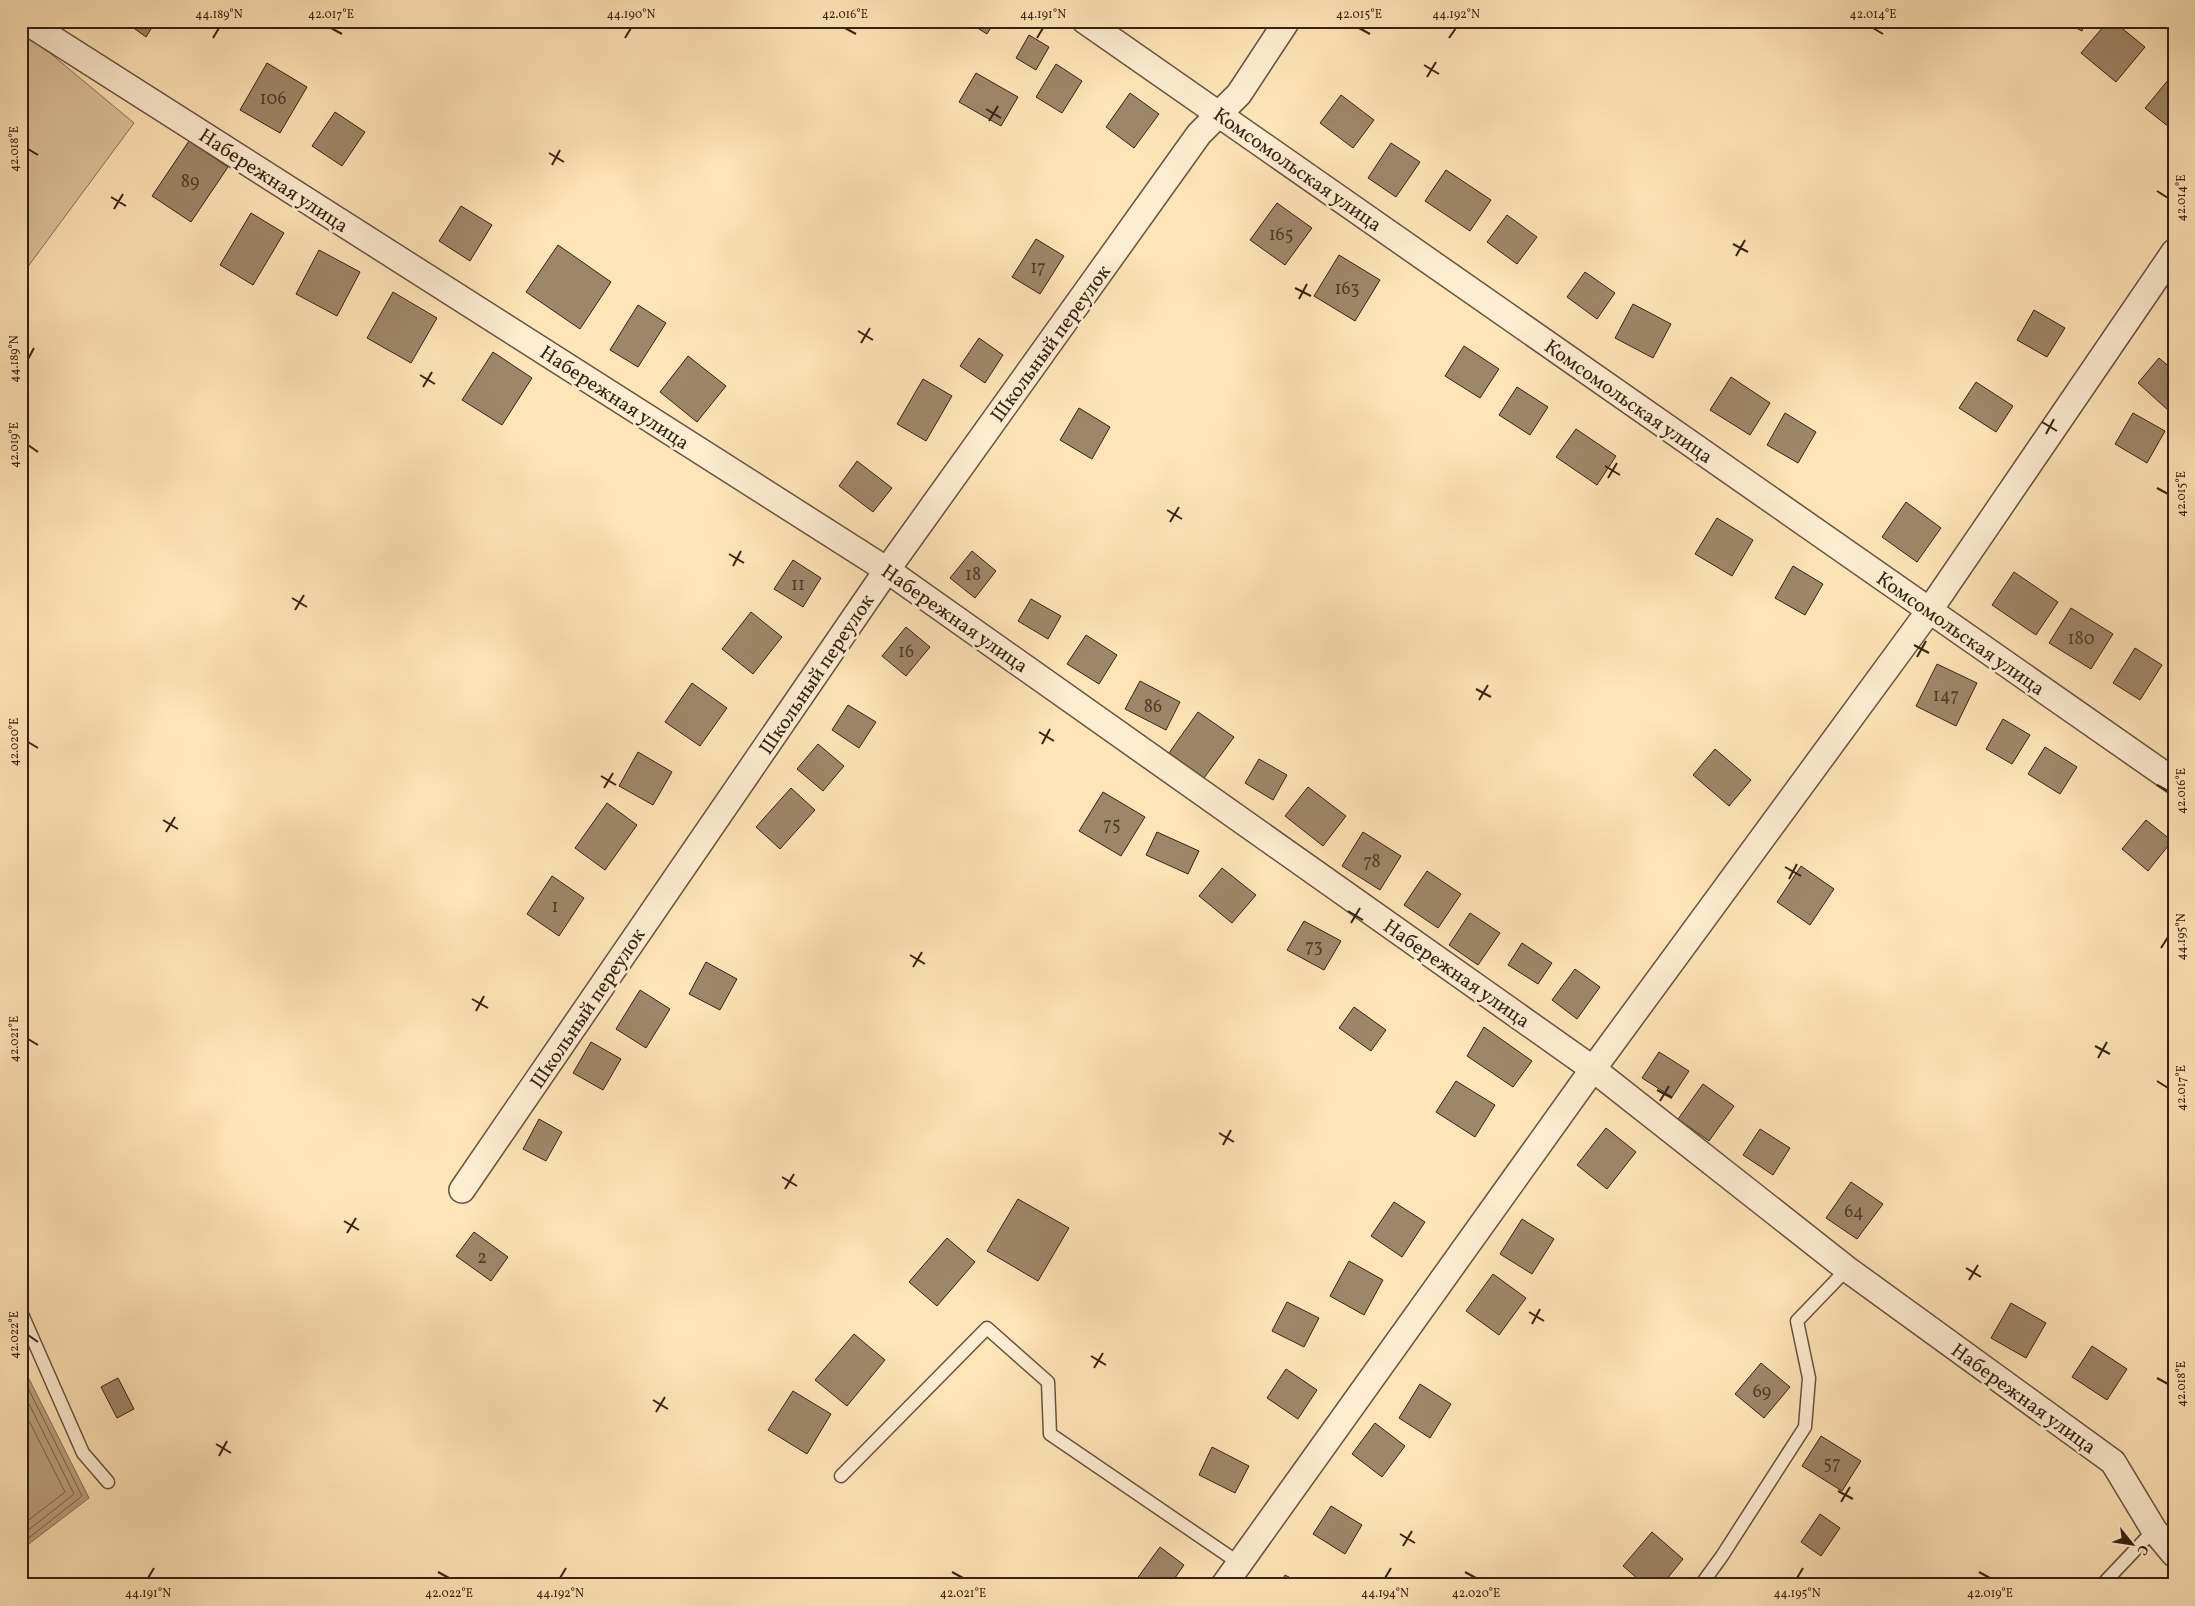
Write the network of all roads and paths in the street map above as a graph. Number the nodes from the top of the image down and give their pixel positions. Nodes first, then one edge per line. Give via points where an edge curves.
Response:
1 (25, 21) edge
2 (1085, 21) edge
3 (1287, 21) edge
4 (1220, 114) junction
5 (2174, 252) edge
6 (887, 570) junction
7 (1929, 611) junction
8 (2174, 781) edge
9 (1593, 1069) junction
10 (462, 1190) dead end
11 (1847, 1269) junction
12 (21, 1312) edge
13 (842, 1476) dead end
14 (108, 1482) dead end
15 (2154, 1530) junction
16 (2174, 1554) edge
17 (1240, 1563) junction
18 (1224, 1585) edge
19 (1701, 1585) edge
20 (2102, 1585) edge

1 - 6 street, Набережная улица
2 - 4 street, Комсомольская улица
3 - 4 street, Школьный переулок via 1239,94
4 - 6 street, Школьный переулок via 1199,134
4 - 7 street, Комсомольская улица
5 - 7 street
6 - 9 street, Набережная улица
6 - 10 street, Школьный переулок
7 - 8 street, Комсомольская улица
7 - 9 street
9 - 11 street, Набережная улица
9 - 17 street
11 - 15 street, Набережная улица via 2113,1462
11 - 19 lane via 1797,1321 1809,1378 1805,1427
12 - 14 lane via 83,1453
13 - 17 lane via 987,1328 1048,1382 1050,1434
15 - 16 street, Набережная улица
15 - 20 lane
17 - 18 street

